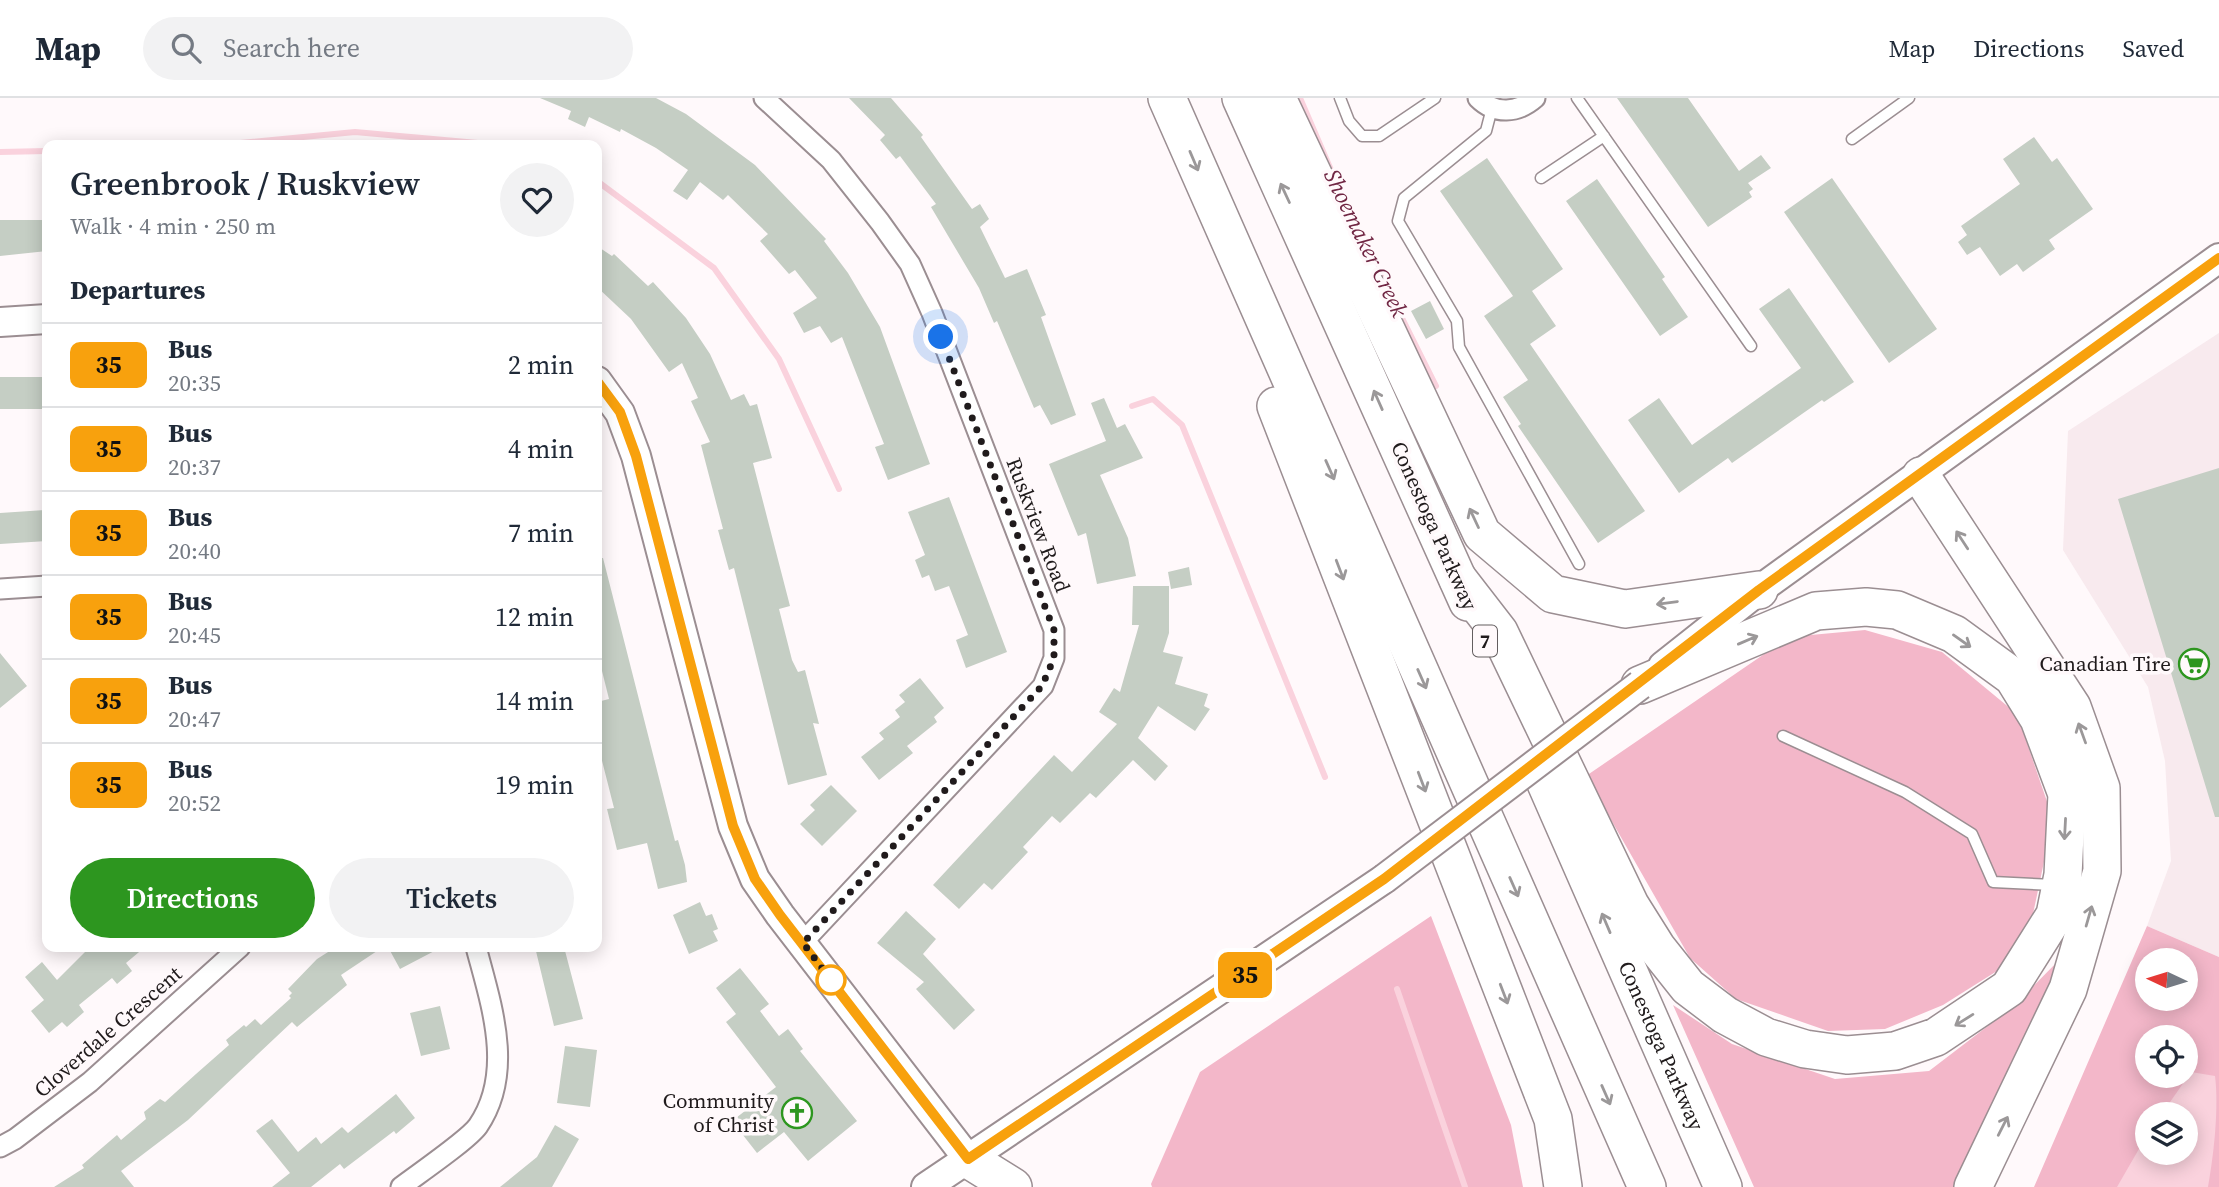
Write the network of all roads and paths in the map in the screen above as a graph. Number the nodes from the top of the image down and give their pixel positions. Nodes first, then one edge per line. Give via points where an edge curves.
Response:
1 (764, 98) edge
2 (1167, 98) edge
3 (1241, 98) edge
4 (1277, 98) edge
5 (1340, 98) edge
6 (1434, 98) edge
7 (1535, 98) edge
8 (1577, 98) edge
9 (1909, 98) edge
10 (1485, 103) edge
11 (1604, 136) junction
12 (1852, 139) dead end
13 (1541, 178) dead end
14 (1233, 251) junction
15 (2219, 258) edge
16 (2208, 273) edge
17 (42, 319) edge
18 (0, 322) edge
19 (1751, 346) dead end
20 (602, 388) edge
21 (1931, 468) junction
22 (1579, 564) dead end
23 (1458, 579) junction
24 (42, 586) edge
25 (0, 589) edge
26 (1759, 590) junction
27 (1640, 685) junction
28 (1783, 736) dead end
29 (2061, 885) junction
30 (803, 943) junction
31 (234, 952) edge
32 (478, 952) edge
33 (0, 1147) edge
34 (974, 1173) edge
35 (401, 1187) edge
36 (926, 1187) edge
37 (1013, 1187) edge
38 (1563, 1187) edge
39 (1647, 1187) edge
40 (1723, 1187) edge
41 (1973, 1187) edge

1 - 30 street, Ruskview Road via 831,160 910,264 1054,630 1054,658 1042,686
2 -> 14 highway
23 -> 3 highway, Conestoga Parkway / 7
26 -> 4 highway via 1625,609 1553,594 1482,534
5 - 6 lane via 1349,121 1362,136 1379,136
7 - 10 street via 1517,109
8 - 11 lane
9 - 12 lane
10 - 22 lane via 1486,131 1404,198 1398,221 1457,321 1459,347
11 - 13 lane
11 - 19 lane
14 -> 38 highway via 1242,320 1553,1119
14 -> 39 highway
15 - 16 main road
16 - 21 main road via 2091,348
17 - 18 main road
20 - 30 main road via 620,412 636,456 743,855 755,879
21 - 26 main road
41 -> 21 highway via 2068,989 2102,872 2101,788 2072,707
29 -> 23 highway via 2055,915 2009,988 1936,1037 1895,1051 1847,1055 1766,1037 1725,1015 1688,987 1657,948 1630,905 1499,632
40 -> 23 highway, Conestoga Parkway / 7
24 - 25 street
26 - 27 main road
27 -> 29 highway via 1816,611 1897,610 1954,634 2013,677 2039,719 2067,794
27 - 34 main road, bridge via 1384,879
28 - 29 lane via 1905,792 1972,834 1993,883
30 - 34 main road
31 - 33 street, Cloverdale Crescent via 90,1082
32 - 35 street via 498,1055 492,1091 477,1127
34 - 36 main road
34 - 37 highway

